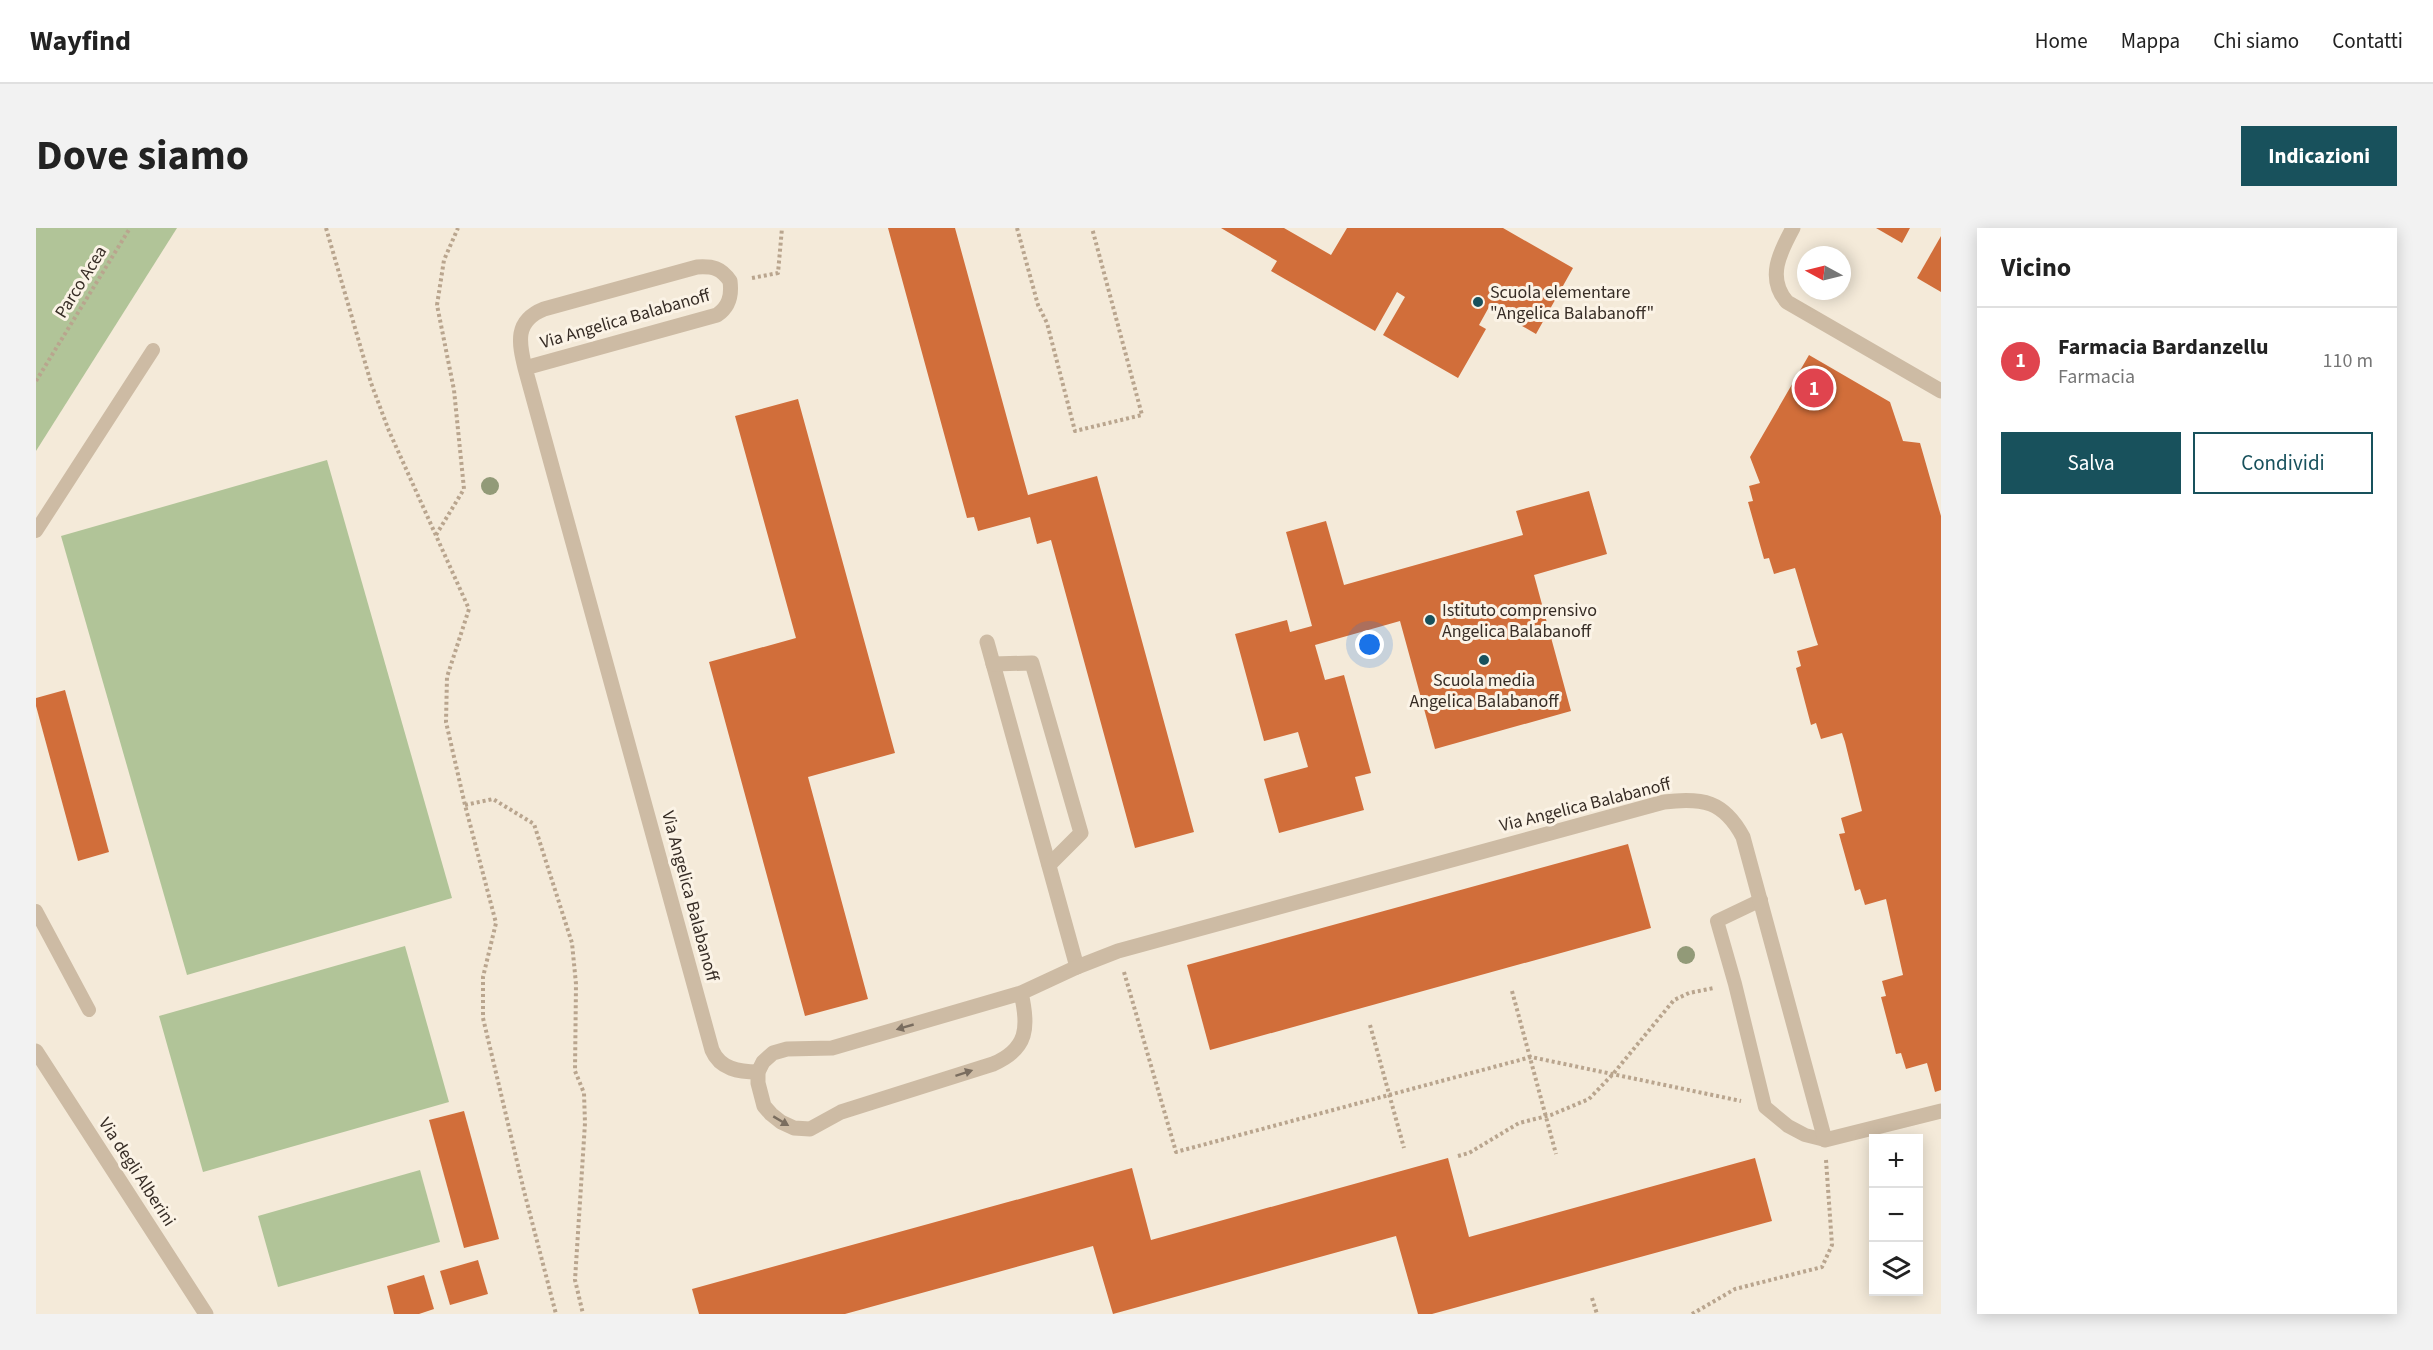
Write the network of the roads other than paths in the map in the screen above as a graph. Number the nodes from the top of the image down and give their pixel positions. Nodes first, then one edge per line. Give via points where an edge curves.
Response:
1 (1793, 228) edge
2 (153, 350) dead end
3 (525, 368) junction
4 (1941, 391) edge
5 (36, 531) edge
6 (987, 642) dead end
7 (993, 664) junction
8 (1049, 865) junction
9 (1761, 900) junction
10 (36, 911) edge
11 (1077, 967) junction
12 (1021, 993) junction
13 (89, 1010) dead end
14 (36, 1051) edge
15 (758, 1072) junction
16 (1941, 1110) edge
17 (1825, 1140) junction
18 (206, 1314) edge

1 - 4 street via 1780,252 1776,270 1780,291 1787,302
2 - 5 lane
3 - 3 street, Via Angelica Balabanoff via 519,342 521,332 525,323 544,309 697,267 719,269 730,281 729,302 717,315
3 - 15 street, Via Angelica Balabanoff via 712,1050 728,1067
6 - 7 street
7 - 8 street
7 - 8 street via 1032,663 1081,833
8 - 11 street
9 - 11 street, Via Angelica Balabanoff via 1743,837 1728,814 1706,802 1679,800 1118,951
9 - 17 street, Via Angelica Balabanoff
9 - 17 lane via 1717,921 1765,1107 1788,1126
10 - 13 lane
11 - 12 street, Via Angelica Balabanoff
12 -> 15 street, Via Angelica Balabanoff via 832,1048 773,1053
15 -> 12 street via 759,1095 771,1114 794,1128 810,1129 841,1112 1004,1059 1018,1048 1025,1031
14 - 18 street, Via degli Alberini
16 - 17 street

